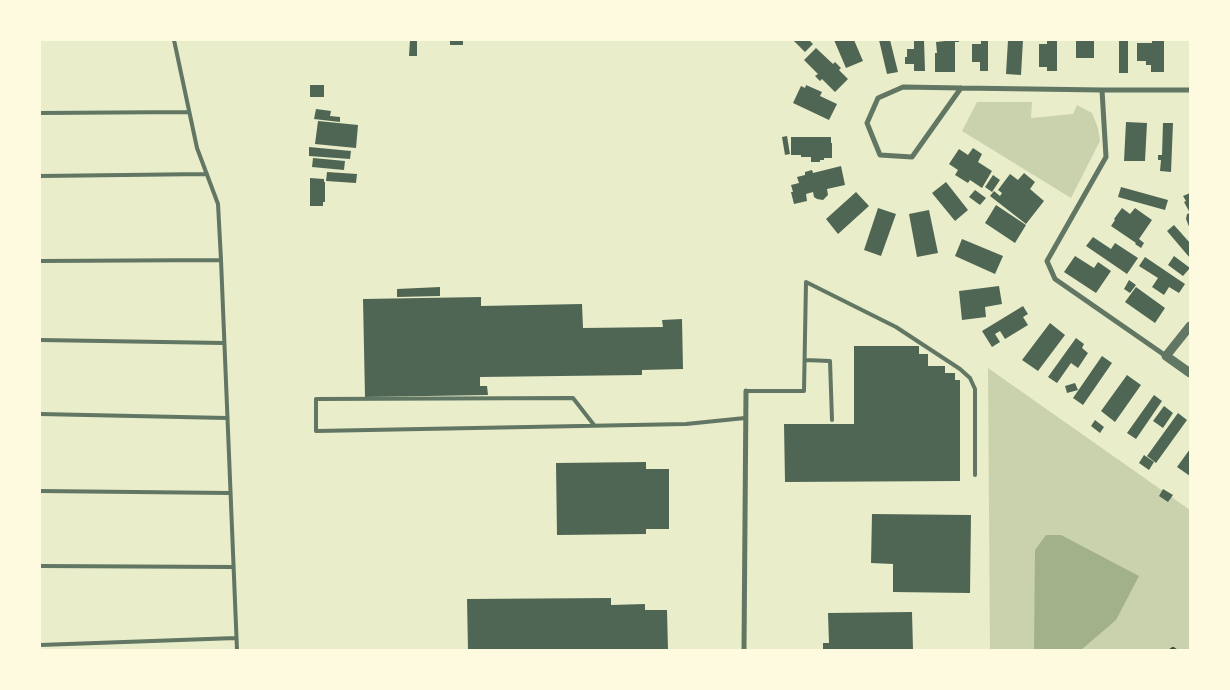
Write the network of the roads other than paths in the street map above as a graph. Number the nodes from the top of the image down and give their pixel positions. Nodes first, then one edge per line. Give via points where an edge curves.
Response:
1 (174, 40) edge
2 (961, 88) junction
3 (1102, 90) junction
4 (1190, 90) edge
5 (190, 112) junction
6 (40, 113) edge
7 (207, 174) junction
8 (40, 176) edge
9 (221, 260) junction
10 (40, 261) edge
11 (1190, 326) edge
12 (40, 340) edge
13 (224, 343) junction
14 (1166, 356) junction
15 (805, 360) junction
16 (1190, 373) edge
17 (746, 391) joint
18 (40, 414) edge
19 (227, 418) junction
20 (745, 418) junction
21 (832, 420) dead end
22 (594, 425) junction
23 (975, 475) dead end
24 (40, 490) edge
25 (230, 493) junction
26 (40, 566) edge
27 (234, 567) junction
28 (236, 638) junction
29 (40, 645) edge
30 (237, 650) edge
31 (744, 650) edge

1 - 5 lane
2 - 2 street via 903,88 878,98 867,123 880,156 912,157
2 - 3 street
3 - 4 street
3 - 14 street via 1106,157 1047,261 1055,279
5 - 6 lane
5 - 7 lane
7 - 8 lane
7 - 9 lane via 218,204
9 - 10 lane
9 - 13 lane
11 - 14 street
12 - 13 lane
13 - 19 lane
14 - 16 street
15 - 17 lane via 804,391
15 - 21 lane via 830,361
15 - 23 lane via 806,282 896,327 960,369 970,378 975,390
17 - 20 street
18 - 19 lane
19 - 25 lane
20 - 22 lane via 686,424
20 - 31 street
22 - 22 lane via 573,398 316,399 316,431
24 - 25 lane
25 - 27 lane
26 - 27 lane
27 - 28 lane
28 - 29 lane
28 - 30 lane

